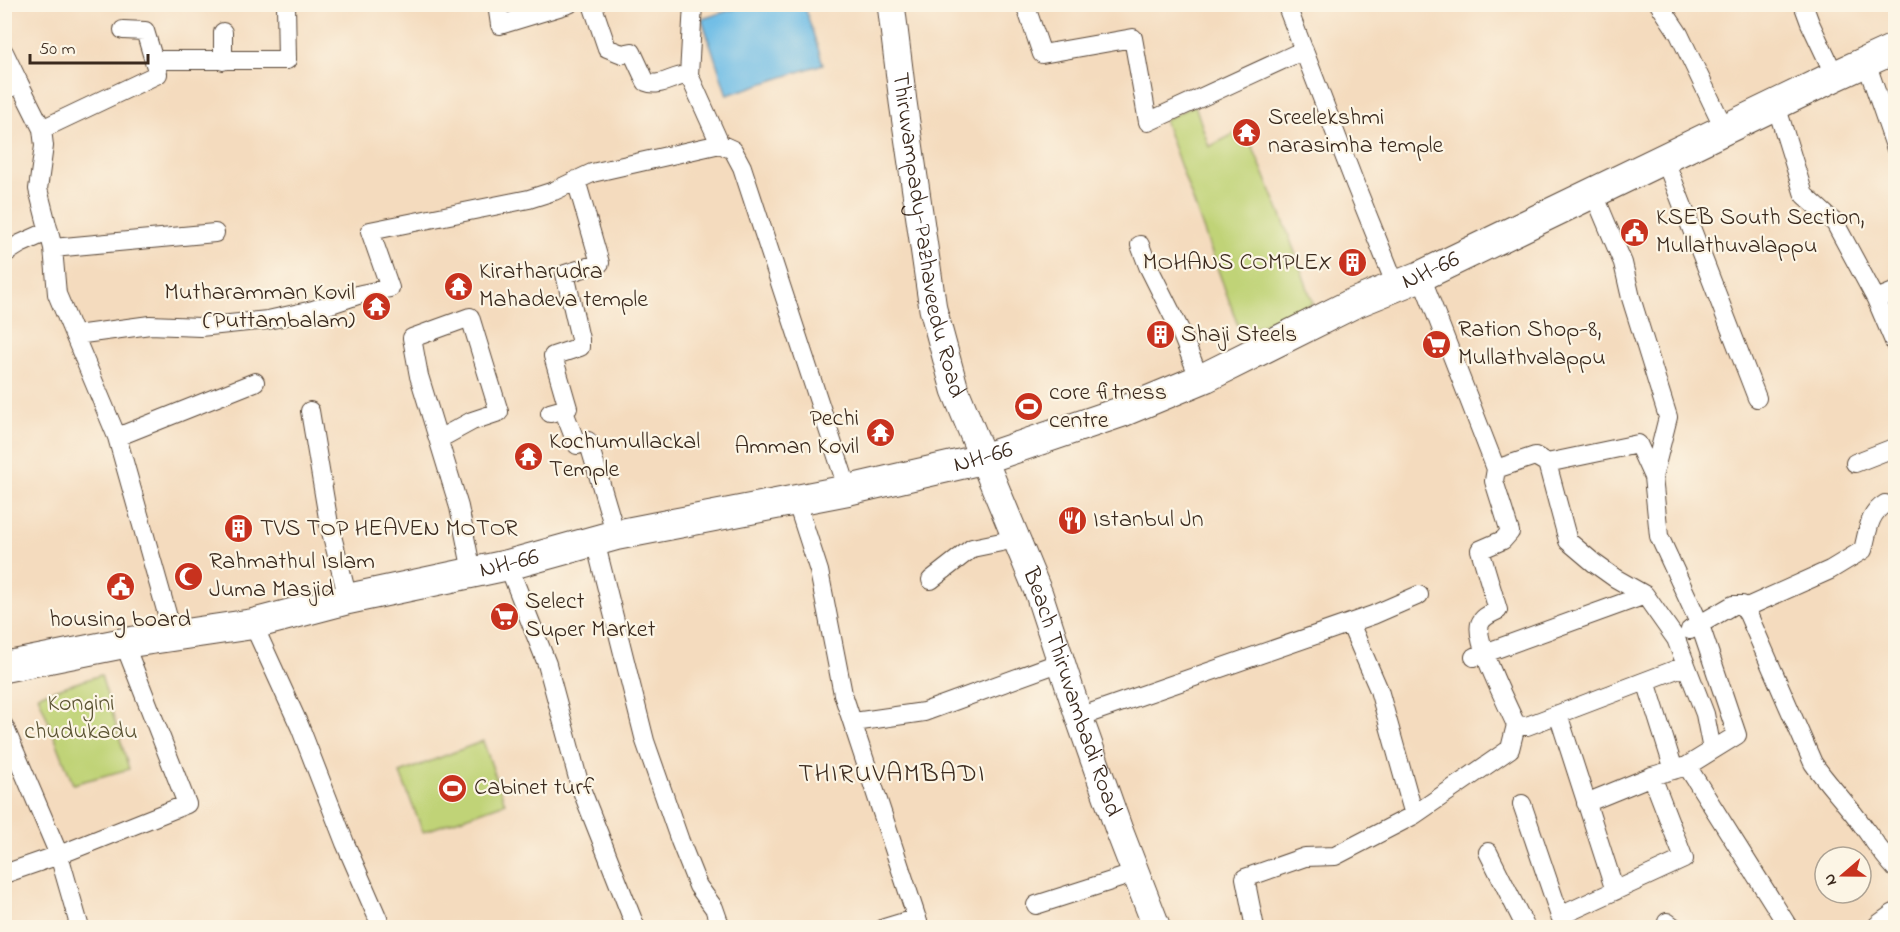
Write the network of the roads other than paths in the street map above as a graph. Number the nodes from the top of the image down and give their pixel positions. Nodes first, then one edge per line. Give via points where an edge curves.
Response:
1 (286, 4) edge
2 (497, 4) edge
3 (569, 4) edge
4 (592, 4) edge
5 (693, 4) edge
6 (891, 4) edge
7 (1025, 4) edge
8 (1286, 4) edge
9 (1659, 4) edge
10 (1803, 4) edge
11 (123, 30) dead end
12 (223, 32) dead end
13 (1896, 48) edge
14 (1304, 50) junction
15 (4, 52) edge
16 (154, 60) junction
17 (223, 61) junction
18 (1866, 62) junction
19 (689, 75) junction
20 (1835, 76) junction
21 (12, 87) edge
22 (1776, 105) junction
23 (42, 129) junction
24 (1725, 130) junction
25 (720, 144) junction
26 (1896, 149) edge
27 (1665, 159) junction
28 (576, 180) junction
29 (1594, 194) junction
30 (216, 232) dead end
31 (51, 239) junction
32 (1140, 244) dead end
33 (4, 254) edge
34 (1409, 281) junction
35 (1896, 291) edge
36 (1876, 298) junction
37 (76, 335) junction
38 (1896, 346) edge
39 (1200, 380) junction
40 (255, 382) dead end
41 (1757, 398) dead end
42 (310, 411) dead end
43 (117, 437) junction
44 (440, 439) junction
45 (1896, 447) edge
46 (983, 459) junction
47 (1548, 462) junction
48 (1855, 463) dead end
49 (1496, 469) junction
50 (1653, 477) junction
51 (848, 490) junction
52 (796, 500) junction
53 (1885, 504) dead end
54 (606, 538) junction
55 (1016, 539) junction
56 (508, 565) junction
57 (472, 572) junction
58 (931, 580) dead end
59 (1419, 595) dead end
60 (1645, 595) junction
61 (348, 599) junction
62 (1745, 608) junction
63 (1350, 623) junction
64 (253, 624) junction
65 (1700, 625) junction
66 (173, 634) junction
67 (1676, 639) junction
68 (124, 643) junction
69 (1478, 656) junction
70 (1061, 662) junction
71 (1686, 666) junction
72 (4, 667) edge
73 (1654, 677) junction
74 (1558, 714) junction
75 (1079, 717) junction
76 (854, 722) junction
77 (4, 726) edge
78 (1516, 726) junction
79 (1712, 750) junction
80 (1680, 768) junction
81 (1652, 776) junction
82 (1586, 803) junction
83 (1522, 804) dead end
84 (1414, 815) junction
85 (1488, 852) dead end
86 (59, 855) junction
87 (1896, 869) edge
88 (1136, 873) junction
89 (4, 874) edge
90 (1615, 891) junction
91 (1036, 905) dead end
92 (1896, 917) edge
93 (919, 922) edge
94 (1563, 922) edge
95 (80, 927) edge
96 (382, 927) edge
97 (636, 927) edge
98 (721, 927) edge
99 (884, 927) edge
100 (1157, 927) edge
101 (1255, 927) edge
102 (1526, 927) edge
103 (1789, 927) edge
104 (1881, 927) edge

1 - 17 street via 287,60
2 - 3 street via 500,25
4 - 19 street via 607,48 622,54 632,52 646,82 653,85
5 - 19 street
6 - 46 main road, Thiruvampady-Pazhaveedu Road via 933,309 955,390
7 - 14 street via 1042,54 1133,38 1148,122
8 - 14 street
9 - 24 street via 1679,34
10 - 20 street
11 - 16 street via 145,31
12 - 17 street
13 - 18 main road, NH-66
14 - 34 street via 1355,184
15 - 21 street
16 - 17 street
16 - 23 street via 158,74
18 - 20 main road, NH-66
18 - 26 street
19 - 25 street
20 - 22 main road, NH-66
21 - 23 street
22 - 24 main road, NH-66
22 - 36 street via 1804,195 1835,223
23 - 31 street via 44,146 38,189
24 - 27 main road, NH-66
25 - 28 street
25 - 51 street via 733,150 742,167
27 - 29 main road, NH-66
27 - 41 street
28 - 37 street via 529,199 370,231 390,288 268,320 200,327 150,325
28 - 54 street via 600,263 565,274 580,347 553,357 568,408 557,411 577,445 588,441
29 - 34 main road, NH-66
29 - 50 street via 1623,264 1668,417
30 - 31 street
31 - 33 street via 20,244
31 - 37 street via 57,294
32 - 39 street
34 - 39 main road, NH-66 via 1352,304
34 - 49 street
35 - 36 street
36 - 38 street
37 - 43 street
39 - 46 main road, NH-66 via 1124,411
40 - 43 street
42 - 61 street via 329,524
43 - 66 street
44 - 44 street via 419,376 412,338 470,317 499,412 472,421
44 - 57 street
45 - 48 street
46 - 51 main road, NH-66
46 - 55 main road, Beach Thiruvambadi Road
47 - 49 street via 1535,456
47 - 50 street via 1638,444
47 - 60 street via 1568,541 1593,563
49 - 69 street via 1494,481 1510,532 1503,540 1480,550 1498,610 1483,618 1479,627
50 - 65 street via 1659,536
51 - 52 main road, NH-66
52 - 54 main road, NH-66
52 - 76 street via 819,571 843,694
53 - 62 street via 1876,509 1863,550 1830,570
54 - 56 main road, NH-66
54 - 98 street via 645,741 698,886 714,908
55 - 58 street via 972,548
55 - 70 main road, Beach Thiruvambadi Road
56 - 57 main road, NH-66
56 - 97 street via 547,664 580,786
57 - 61 main road, NH-66
59 - 63 street
60 - 67 street
60 - 69 street
61 - 64 main road, NH-66
62 - 65 street via 1733,605
62 - 87 street via 1813,764
63 - 75 street
63 - 84 street via 1379,690
64 - 66 main road, NH-66
64 - 96 street
65 - 67 street
65 - 79 street via 1737,735
66 - 68 main road, NH-66
67 - 71 street
67 - 73 street
68 - 72 main road, NH-66
68 - 86 street via 187,804
69 - 78 street
70 - 75 main road, Beach Thiruvambadi Road
70 - 76 street via 924,712
71 - 73 street
71 - 79 street via 1705,714
73 - 74 street
73 - 80 street
74 - 78 street via 1527,726
74 - 82 street
75 - 88 main road, Beach Thiruvambadi Road
76 - 93 street
77 - 86 street
78 - 84 street via 1510,749
79 - 80 street
80 - 81 street
80 - 103 street
81 - 82 street
81 - 90 street via 1684,859
82 - 90 street
83 - 94 street
84 - 101 street via 1335,856 1305,857 1245,878
85 - 102 street
86 - 89 street
86 - 95 street
88 - 91 street
88 - 100 main road, Beach Thiruvambadi Road
90 - 94 street
92 - 104 main road
93 - 99 street

